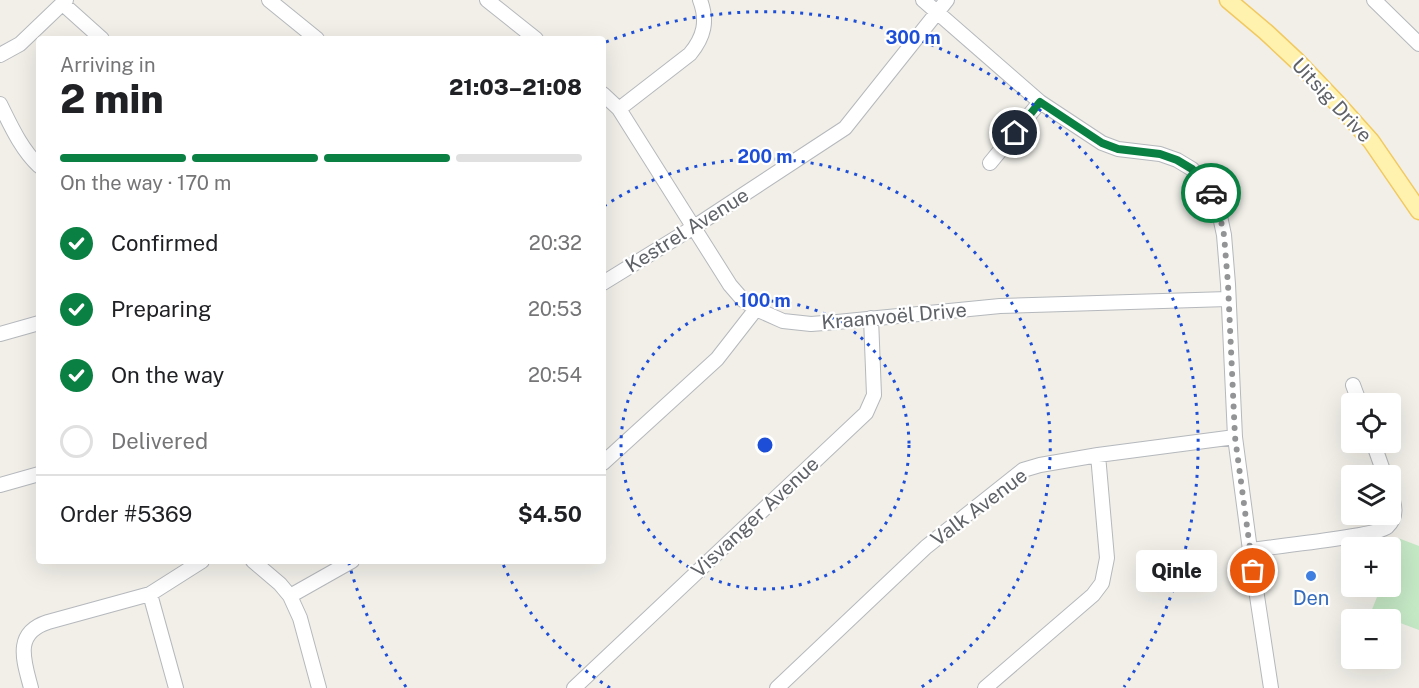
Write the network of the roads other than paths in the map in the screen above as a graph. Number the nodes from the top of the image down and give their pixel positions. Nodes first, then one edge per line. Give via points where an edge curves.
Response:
1 (268, 0) edge
2 (487, 0) edge
3 (700, 0) edge
4 (923, 0) edge
5 (948, 0) edge
6 (1229, 0) edge
7 (1374, 0) edge
8 (65, 2) edge
9 (938, 12) junction
10 (99, 36) edge
11 (313, 36) edge
12 (532, 36) edge
13 (1419, 44) edge
14 (0, 55) edge
15 (606, 97) edge
16 (1040, 102) junction
17 (0, 104) edge
18 (619, 109) junction
19 (36, 163) edge
20 (990, 164) dead end
21 (1419, 211) edge
22 (694, 227) junction
23 (606, 282) edge
24 (1228, 299) junction
25 (756, 309) junction
26 (871, 318) junction
27 (36, 324) edge
28 (0, 334) edge
29 (1353, 385) dead end
30 (1356, 393) edge
31 (1235, 437) junction
32 (1098, 455) junction
33 (606, 460) edge
34 (36, 475) edge
35 (0, 485) edge
36 (1388, 525) edge
37 (1250, 550) junction
38 (197, 564) edge
39 (257, 564) edge
40 (347, 564) edge
41 (150, 594) junction
42 (290, 596) junction
43 (31, 688) edge
44 (176, 688) edge
45 (319, 688) edge
46 (574, 688) edge
47 (777, 688) edge
48 (985, 688) edge
49 (1271, 688) edge

1 - 11 street
2 - 12 street
3 - 18 street via 705,19 698,44
4 - 9 street
5 - 9 street, Kestrel Avenue
6 - 21 main road, Uitsig Drive via 1338,103 1371,141
7 - 13 street
8 - 10 street
8 - 14 street via 20,44
9 - 16 street
9 - 22 street, Kestrel Avenue via 848,126
15 - 18 street, Kraanvoël Drive
16 - 20 street
16 - 24 street via 1102,143 1160,154 1192,169 1208,187 1218,207
17 - 19 street
18 - 22 street, Kraanvoël Drive
22 - 23 street, Kestrel Avenue
22 - 25 street, Kraanvoël Drive via 730,285
24 - 26 street, Kraanvoël Drive via 1000,306
24 - 31 street
25 - 26 street, Kraanvoël Drive via 783,321 811,324
25 - 33 street via 717,359
26 - 46 street, Visvanger Avenue via 874,394 866,413
27 - 28 street
29 - 30 street
31 - 32 street, Valk Avenue
31 - 37 street
32 - 47 street, Valk Avenue via 1040,465 1016,475 926,547
32 - 48 street via 1107,558 1102,583
34 - 35 street
36 - 37 street via 1383,530 1348,537
37 - 49 street
38 - 41 street
39 - 42 street
40 - 42 street
41 - 43 street via 34,628 23,648
41 - 44 street
42 - 45 street

